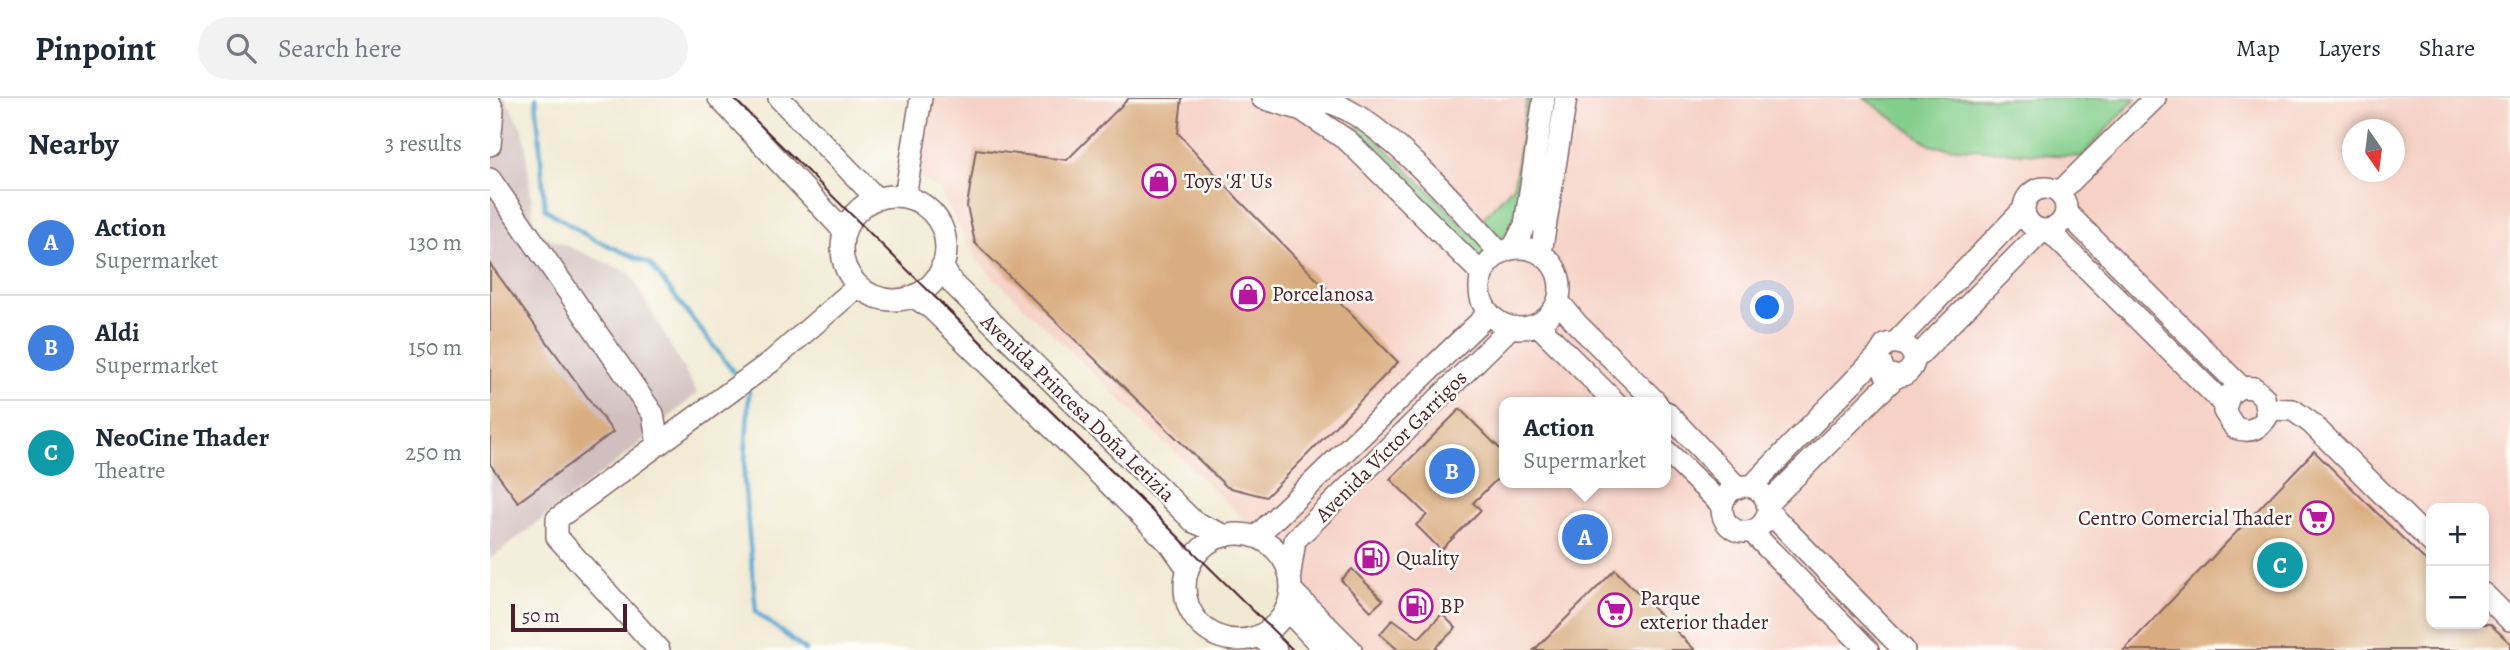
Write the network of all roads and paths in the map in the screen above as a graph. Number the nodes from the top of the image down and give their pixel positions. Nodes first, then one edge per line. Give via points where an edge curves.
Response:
1 (719, 98) edge
2 (779, 98) edge
3 (921, 98) edge
4 (1262, 98) edge
5 (1284, 98) edge
6 (1544, 98) edge
7 (1566, 98) edge
8 (2155, 98) edge
9 (490, 103) edge
10 (1369, 121) junction
11 (1348, 141) junction
12 (490, 145) edge
13 (490, 179) edge
14 (2059, 193) junction
15 (905, 197) junction
16 (877, 199) junction
17 (2024, 209) junction
18 (2067, 213) junction
19 (2046, 230) junction
20 (844, 231) junction
21 (1507, 251) junction
22 (1541, 253) junction
23 (942, 266) junction
24 (1482, 274) junction
25 (858, 286) junction
26 (914, 296) junction
27 (1559, 302) junction
28 (1488, 314) junction
29 (1538, 325) junction
30 (1510, 328) junction
31 (1896, 341) junction
32 (1878, 356) junction
33 (1914, 360) junction
34 (1897, 377) junction
35 (2241, 387) junction
36 (1610, 397) edge
37 (1651, 397) edge
38 (2224, 404) junction
39 (2268, 409) junction
40 (1671, 418) edge
41 (658, 445) junction
42 (1671, 457) edge
43 (1744, 487) junction
44 (1722, 505) junction
45 (1768, 508) junction
46 (1751, 531) junction
47 (1226, 536) junction
48 (2426, 537) edge
49 (1261, 539) junction
50 (1188, 569) junction
51 (1289, 591) junction
52 (2489, 599) edge
53 (2509, 618) edge
54 (1259, 636) junction
55 (659, 650) edge
56 (1276, 650) edge
57 (1325, 650) edge
58 (1351, 650) edge
59 (1868, 650) edge
60 (1904, 650) edge

1 - 20 street
2 - 16 street
3 - 15 street
4 - 11 street via 1302,110
5 - 10 street via 1334,103
6 - 21 street via 1525,225
7 - 22 street
8 - 14 street
9 - 12 street
10 - 11 street via 1355,122 1346,129
10 - 21 street
11 - 24 street
13 - 41 street via 653,414
14 - 17 street via 2036,190
14 - 18 street
15 - 16 street
15 - 23 street via 919,202 939,223 946,251
16 - 20 street via 857,211
17 - 19 street via 2028,222
17 - 31 street
18 - 19 street via 2058,226
18 - 35 street
19 - 33 street
19 - 38 street
20 - 25 street via 841,251 846,270
21 - 22 street
21 - 24 street
22 - 27 street via 1558,274
23 - 26 street via 931,284
23 - 47 street, Avenida Princesa Doña Letizia via 953,284 1194,522
24 - 28 street via 1479,288
25 - 26 street via 894,300
25 - 41 street via 772,361
26 - 50 street, Avenida Princesa Doña Letizia via 1161,535
27 - 29 street
27 - 37 street
28 - 30 street
28 - 49 street, Avenida Víctor Garrigos via 1262,531
29 - 30 street
29 - 36 street
30 - 51 street, Avenida Víctor Garrigos via 1295,540
31 - 32 street via 1885,345
31 - 33 street via 1907,345
32 - 34 street via 1885,373
32 - 43 street
33 - 34 street via 1908,372
34 - 45 street
35 - 38 street
35 - 39 street via 2260,392
38 - 39 street via 2226,418 2242,431 2257,428
39 - 48 street via 2293,410 2311,423
40 - 43 street
41 - 55 street via 557,519 557,537
42 - 44 street
43 - 44 street via 1731,491
43 - 45 street via 1761,494
44 - 46 street via 1727,524
45 - 46 street via 1759,527
45 - 60 street
46 - 59 street
47 - 49 street via 1244,534
47 - 50 street via 1199,552
49 - 51 street via 1276,550
50 - 54 street via 1187,602 1196,619 1227,639
51 - 54 street via 1275,626
51 - 57 street
51 - 58 street
52 - 53 street
54 - 56 street

